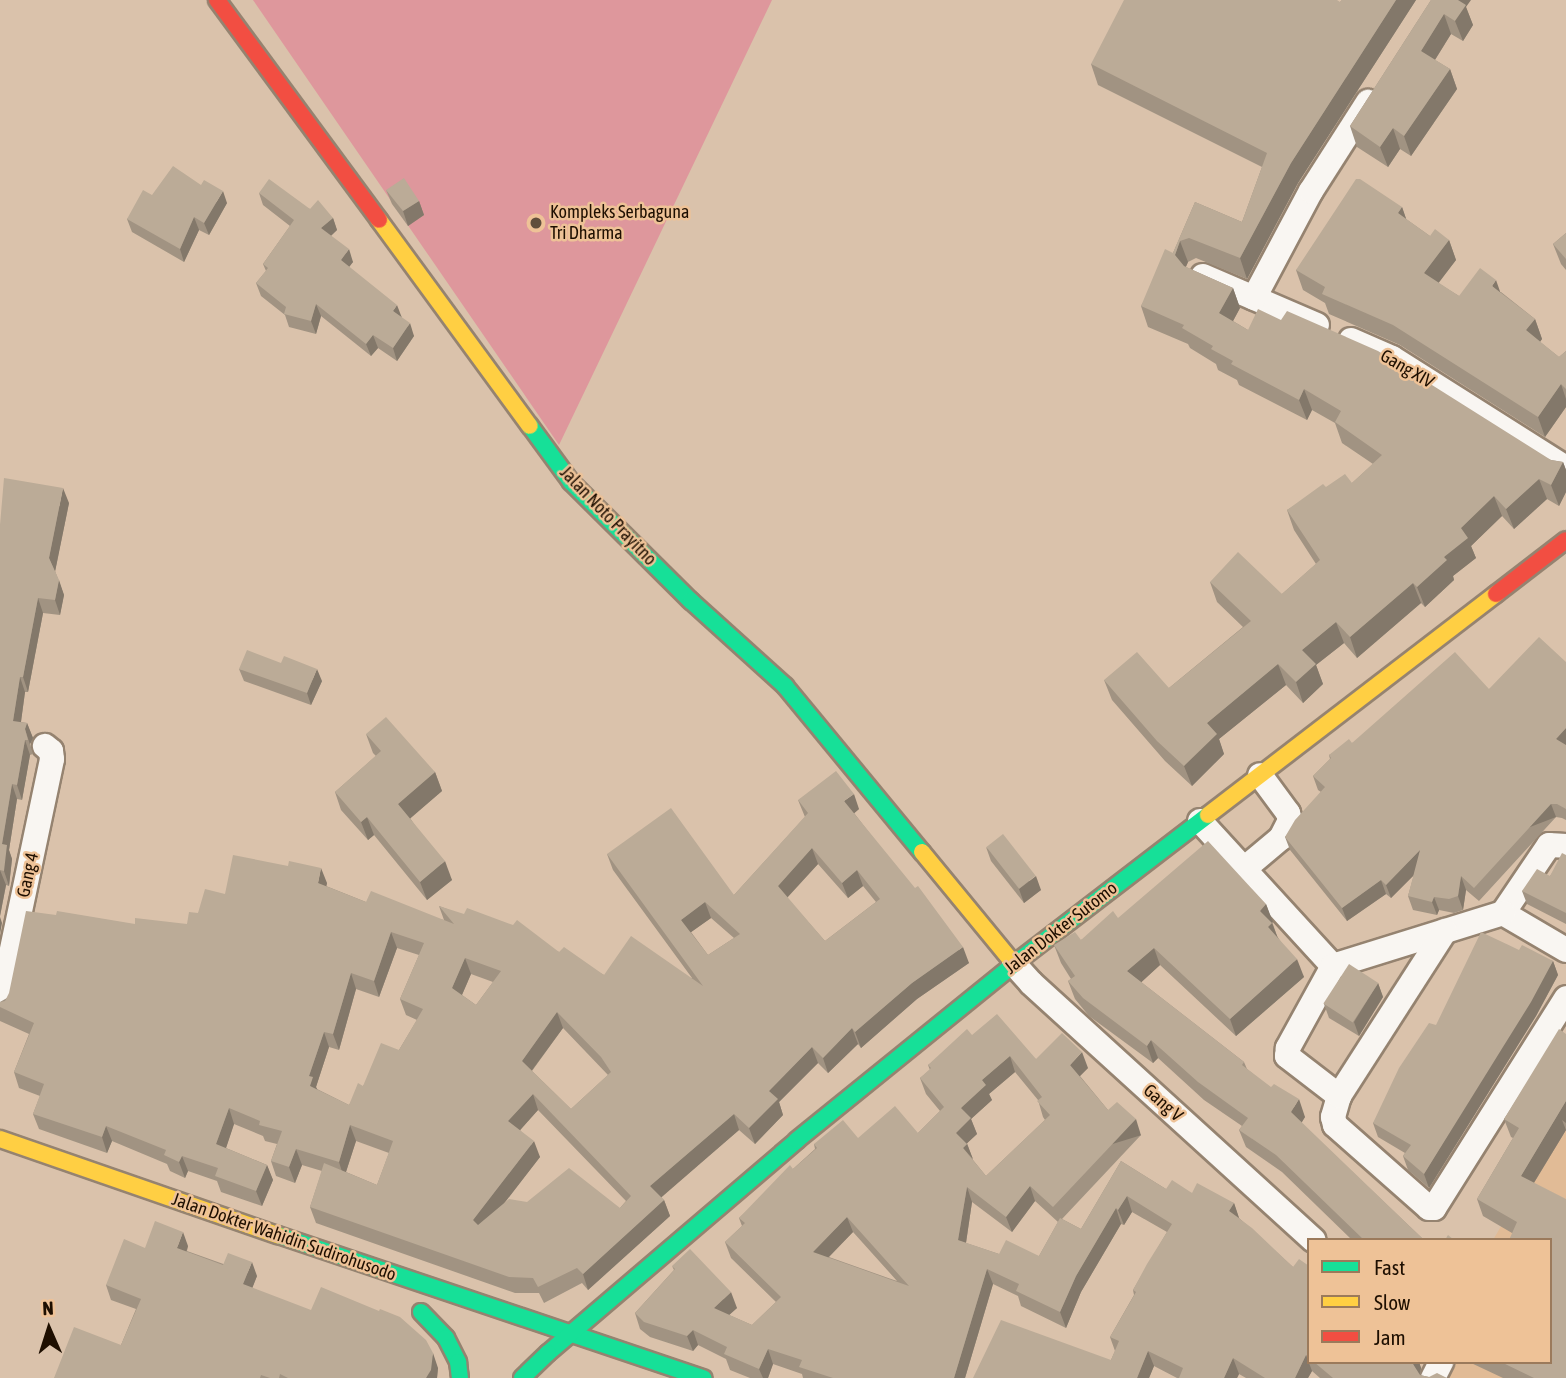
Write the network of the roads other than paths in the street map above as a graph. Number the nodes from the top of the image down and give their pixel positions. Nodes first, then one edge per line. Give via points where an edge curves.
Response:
1 (216, 0) edge
2 (1383, 79) edge
3 (1197, 273) edge
4 (1254, 298) junction
5 (1566, 468) edge
6 (1566, 540) edge
7 (46, 746) dead end
8 (1260, 775) junction
9 (1200, 821) junction
10 (1566, 846) edge
11 (1244, 869) junction
12 (1503, 912) junction
13 (1445, 931) junction
14 (1566, 950) edge
15 (1014, 964) junction
16 (1333, 965) junction
17 (1566, 998) edge
18 (0, 1006) edge
19 (1339, 1096) junction
20 (0, 1139) edge
21 (1311, 1238) edge
22 (459, 1324) dead end
23 (569, 1334) junction
24 (460, 1378) edge
25 (522, 1378) edge
26 (704, 1378) edge

1 - 15 main road, Jalan Noto Prayitno via 571,482 785,686
2 - 4 street via 1311,191
3 - 4 street, Gang XIV
4 - 5 street, Gang XIV via 1392,358
6 - 8 main road, Jalan Dokter Sutomo
7 - 18 street, Gang 4 via 52,759
8 - 9 main road, Jalan Dokter Sutomo
8 - 11 street via 1290,820 1281,838
9 - 11 street
9 - 15 main road, Jalan Dokter Sutomo
10 - 12 street via 1549,845
11 - 16 street
12 - 13 street
12 - 14 street
13 - 16 street
13 - 19 street
15 - 21 street, Gang V
15 - 23 main road, Jalan Dokter Sutomo
16 - 19 street via 1287,1053 1291,1061
17 - 19 street via 1435,1208 1429,1208 1335,1125
20 - 23 main road, Jalan Dokter Wahidin Sudirohusodo
22 - 24 main road via 415,1309 446,1338
23 - 25 main road, Jalan Dokter Sutomo
23 - 26 main road, Jalan Dokter Wahidin Sudirohusodo

